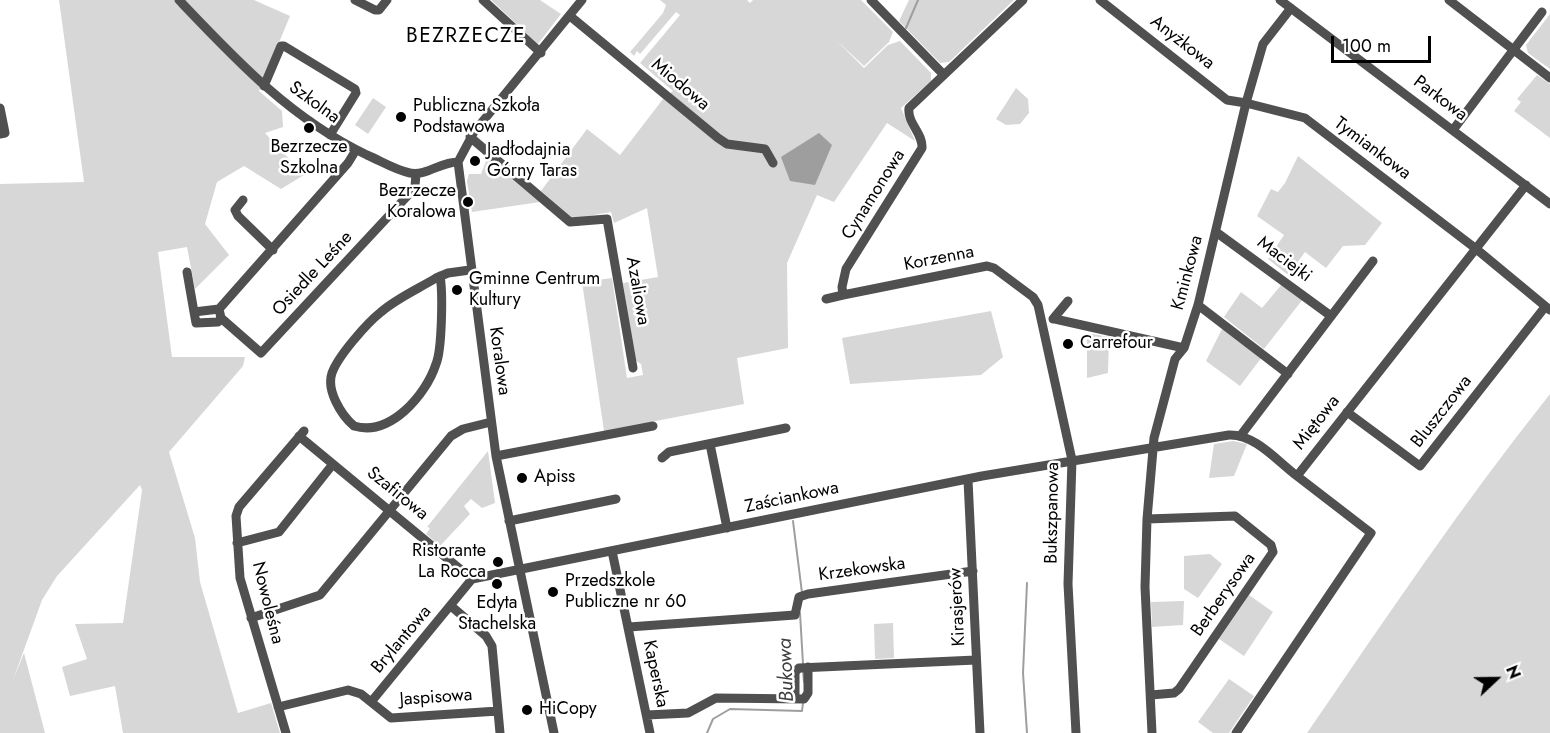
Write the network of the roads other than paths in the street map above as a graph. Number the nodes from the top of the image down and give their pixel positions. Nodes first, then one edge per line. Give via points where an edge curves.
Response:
1 (179, 0) edge
2 (355, 0) edge
3 (387, 0) edge
4 (483, 0) edge
5 (582, 0) edge
6 (871, 0) edge
7 (1023, 0) edge
8 (1100, 0) edge
9 (1280, 0) edge
10 (1449, 0) edge
11 (1291, 8) junction
12 (1542, 12) dead end
13 (570, 16) junction
14 (1513, 50) junction
15 (541, 53) junction
16 (941, 78) junction
17 (1550, 78) edge
18 (264, 86) junction
19 (947, 87) dead end
20 (1246, 103) junction
21 (0, 108) edge
22 (1454, 130) junction
23 (3, 134) edge
24 (330, 135) junction
25 (470, 137) junction
26 (356, 150) junction
27 (458, 162) junction
28 (773, 164) dead end
29 (416, 174) junction
30 (1526, 184) junction
31 (243, 200) dead end
32 (1550, 204) edge
33 (1216, 232) junction
34 (273, 249) junction
35 (1475, 249) junction
36 (1373, 261) dead end
37 (470, 270) junction
38 (187, 272) dead end
39 (440, 276) junction
40 (429, 282) junction
41 (439, 289) junction
42 (843, 295) junction
43 (1033, 297) joint
44 (825, 299) dead end
45 (1068, 301) dead end
46 (1198, 305) junction
47 (1548, 308) edge
48 (194, 312) junction
49 (220, 314) junction
50 (1331, 316) junction
51 (1055, 319) junction
52 (1042, 321) junction
53 (1184, 348) junction
54 (633, 368) dead end
55 (1288, 374) junction
56 (1347, 412) junction
57 (491, 422) junction
58 (653, 426) dead end
59 (786, 428) dead end
60 (302, 433) joint
61 (1241, 435) junction
62 (710, 444) junction
63 (1154, 448) junction
64 (496, 456) junction
65 (662, 458) dead end
66 (1072, 460) junction
67 (333, 464) junction
68 (1297, 476) junction
69 (968, 480) junction
70 (616, 499) dead end
71 (390, 510) junction
72 (1147, 519) junction
73 (509, 521) junction
74 (727, 528) junction
75 (237, 543) junction
76 (612, 551) junction
77 (519, 570) junction
78 (973, 571) junction
79 (472, 579) junction
80 (451, 606) junction
81 (251, 618) junction
82 (628, 627) junction
83 (976, 660) junction
84 (1150, 695) junction
85 (371, 702) junction
86 (278, 707) junction
87 (498, 711) junction
88 (647, 716) junction
89 (286, 733) edge
90 (500, 733) edge
91 (554, 733) edge
92 (650, 733) edge
93 (980, 733) edge
94 (1076, 733) edge
95 (1152, 733) edge
96 (1236, 733) edge

1 - 18 street, Szkolna
2 - 3 street via 375,10
4 - 15 street
5 - 13 street
6 - 16 street
7 - 16 street, Cynamonowa
8 - 20 street, Anyżkowa via 1116,17 1227,100
9 - 11 street, Parkowa
10 - 14 street
11 - 20 street via 1263,44
11 - 22 street, Parkowa
12 - 14 street
13 - 15 street
13 - 28 street, Miodowa via 718,138 727,144 765,149
14 - 17 street
14 - 22 street
15 - 25 street
16 - 19 street
16 - 42 street, Cynamonowa via 909,108 908,116 922,148 846,269
18 - 24 street, Szkolna
18 - 24 street via 284,46 355,89
20 - 33 street, Kminkowa
20 - 35 street, Tymiankowa via 1305,118
21 - 23 street
22 - 30 street, Parkowa
24 - 26 street, Szkolna
25 - 27 street
25 - 54 street, Azaliowa via 570,222 607,219
26 - 29 street, Szkolna
26 - 34 street
27 - 29 street via 445,162
27 - 37 street, Koralowa
29 - 49 street, Osiedle Leśne via 411,192 261,353
30 - 32 street, Parkowa
30 - 35 street, Miętowa
31 - 34 street via 235,210 238,216
33 - 46 street, Kminkowa
33 - 50 street, Maciejki
34 - 49 street
35 - 47 street, Tymiankowa
35 - 56 street, Miętowa
36 - 50 street
37 - 39 street
37 - 57 street, Koralowa
38 - 48 street
39 - 40 street
39 - 41 street
40 - 41 street
40 - 41 street via 382,311 334,368 333,394 354,426 371,428 388,423 413,401 431,376 439,353
42 - 43 street, Korzenna via 987,266
42 - 44 street, Korzenna
43 - 52 street, Bukszpanowa
45 - 51 street
46 - 53 street, Kminkowa
46 - 55 street
47 - 56 street, Bluszczowa via 1420,466
48 - 49 street
48 - 49 street via 199,325 218,322
50 - 55 street
51 - 52 street
51 - 53 street
52 - 66 street, Bukszpanowa
53 - 63 street, Kminkowa via 1175,359
55 - 61 street
56 - 68 street, Miętowa
57 - 64 street, Koralowa
57 - 71 street via 450,436
58 - 64 street
59 - 62 street
60 - 67 street, Szafirowa
60 - 75 street, Nowoleśna via 239,507
61 - 63 street
61 - 68 street
62 - 65 street via 669,452
62 - 74 street
63 - 66 street
63 - 72 street, Kminkowa
64 - 73 street, Koralowa
66 - 69 street, Zaściankowa
66 - 94 street, Bukszpanowa via 1068,584
67 - 71 street, Szafirowa
67 - 75 street via 279,532
68 - 96 street, Miętowa via 1371,533
69 - 74 street, Zaściankowa
69 - 78 street, Kirasjerów
70 - 73 street
71 - 79 street, Szafirowa
71 - 81 street via 320,595
72 - 84 street, Kminkowa via 1145,587
72 - 84 street, Berberysowa via 1235,516 1271,545 1274,552 1179,689
73 - 77 street, Koralowa
74 - 76 street, Zaściankowa
75 - 81 street, Nowoleśna via 240,578
76 - 77 street, Zaściankowa
76 - 82 street, Kaperska
77 - 79 street
77 - 91 street, Koralowa
78 - 82 street, Krzekowska via 803,595 795,615
78 - 83 street, Kirasjerów
79 - 80 street, Brylantowa
80 - 85 street, Brylantowa
80 - 87 street via 491,642
81 - 86 street, Nowoleśna
82 - 88 street, Kaperska
83 - 88 street via 808,667 806,697 716,698 688,713
83 - 93 street, Kirasjerów
84 - 95 street, Kminkowa
85 - 86 street, Jaspisowa via 358,693 341,691
85 - 87 street, Jaspisowa via 391,718
86 - 89 street, Nowoleśna
87 - 90 street
88 - 92 street, Kaperska

